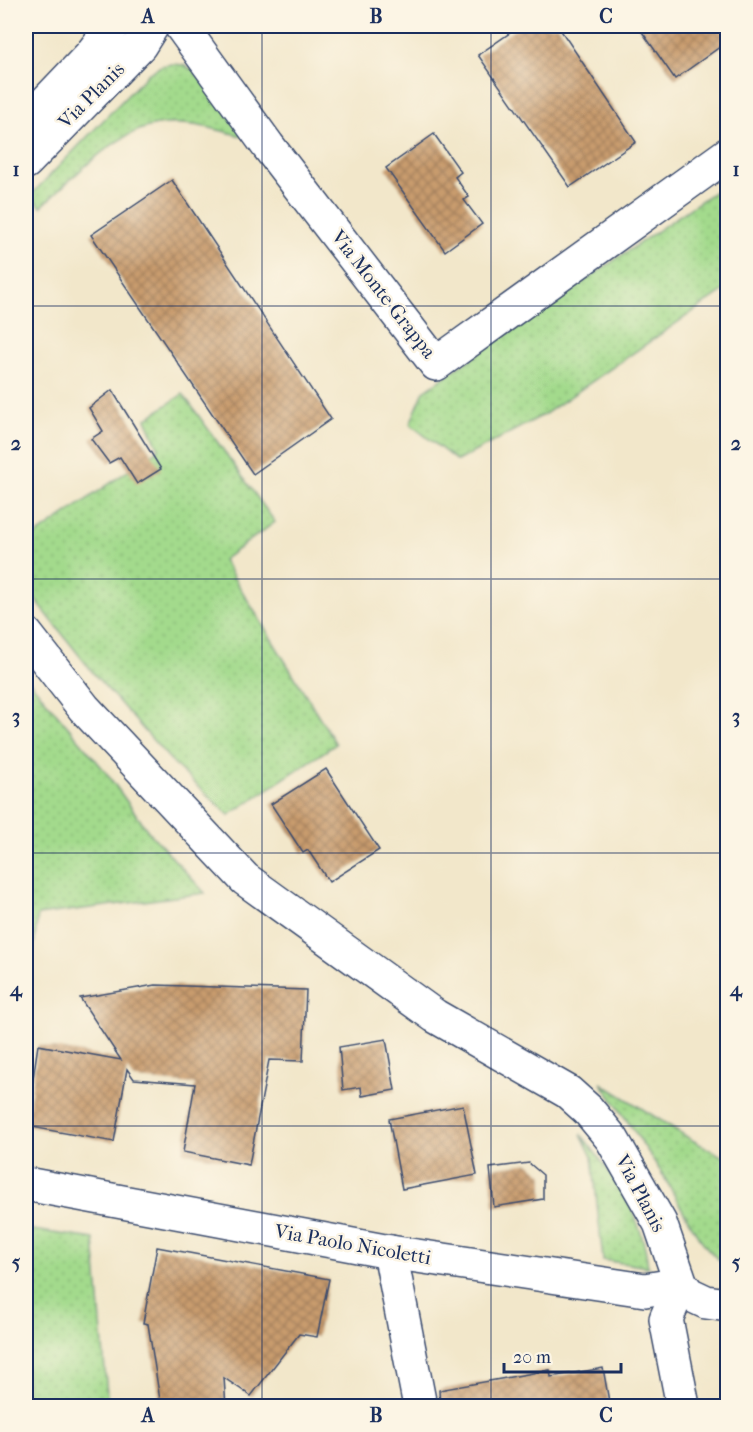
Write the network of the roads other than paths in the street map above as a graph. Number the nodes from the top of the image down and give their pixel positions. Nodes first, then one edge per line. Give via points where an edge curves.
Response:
1 (113, 26) edge
2 (152, 26) edge
3 (181, 26) edge
4 (26, 123) edge
5 (728, 154) edge
6 (26, 162) edge
7 (26, 634) edge
8 (26, 1184) edge
9 (390, 1252) junction
10 (681, 1284) junction
11 (728, 1305) edge
12 (420, 1407) edge
13 (682, 1407) edge

1 - 4 street, Via Planis
2 - 6 street, Via Planis via 125,61
3 - 5 street, Via Monte Grappa via 436,364
7 - 10 street, Via Planis via 84,708 245,879 435,1016 568,1092 588,1110 612,1139 660,1223
8 - 9 street, Via Paolo Nicoletti
9 - 10 street, Via Paolo Nicoletti via 645,1290
9 - 12 street
10 - 11 street via 689,1294 706,1302
10 - 13 street via 666,1319

